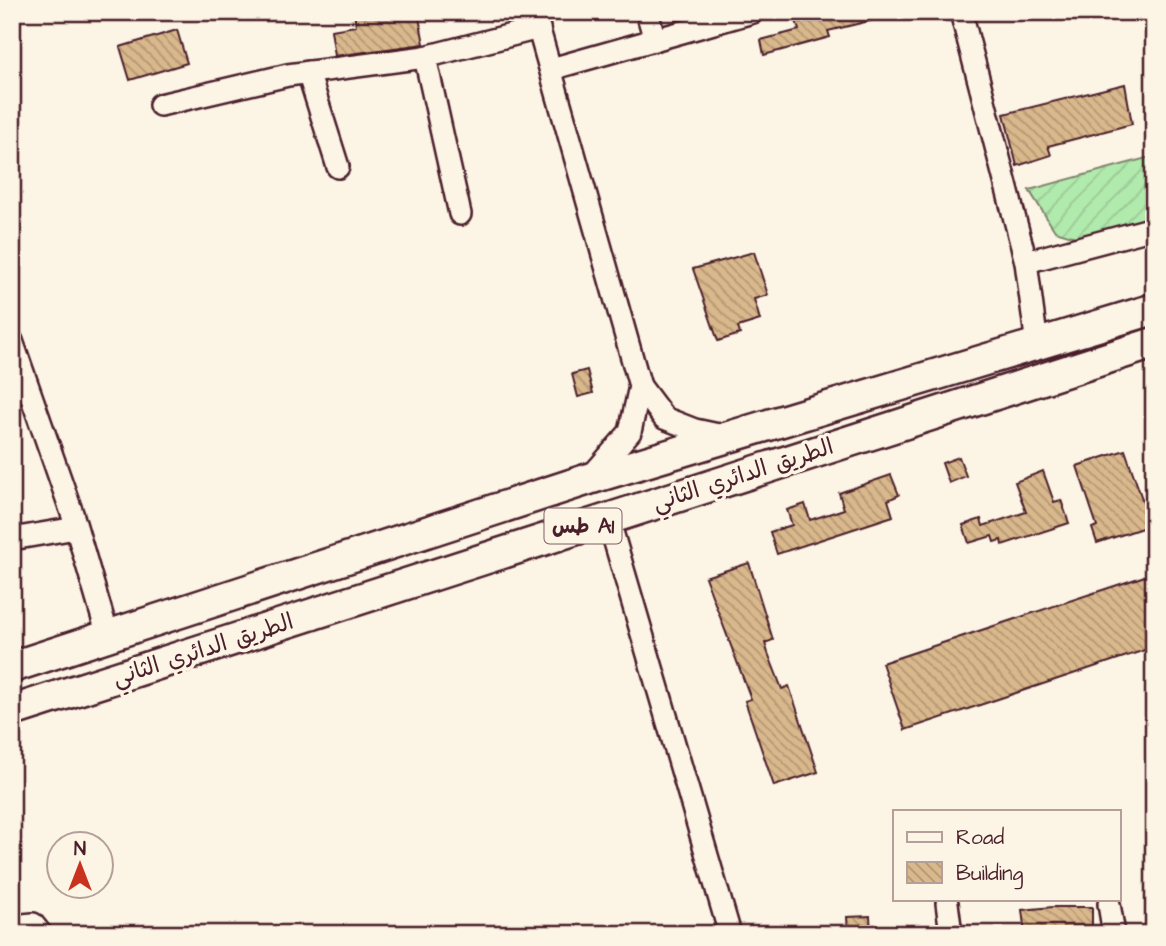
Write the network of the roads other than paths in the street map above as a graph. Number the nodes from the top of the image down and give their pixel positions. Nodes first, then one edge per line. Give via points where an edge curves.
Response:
1 (647, 12) edge
2 (753, 12) edge
3 (961, 12) edge
4 (536, 20) edge
5 (654, 40) junction
6 (425, 57) junction
7 (551, 69) junction
8 (307, 72) junction
9 (160, 105) dead end
10 (338, 167) dead end
11 (460, 214) dead end
12 (1154, 228) edge
13 (1027, 262) junction
14 (1154, 309) edge
15 (1154, 343) edge
16 (1037, 345) junction
17 (14, 351) edge
18 (640, 386) junction
19 (729, 437) junction
20 (589, 480) junction
21 (608, 518) junction
22 (76, 528) junction
23 (12, 538) edge
24 (388, 592) junction
25 (108, 636) junction
26 (12, 667) edge
27 (137, 671) junction
28 (12, 712) edge
29 (947, 903) dead end
30 (1109, 904) dead end
31 (12, 926) edge
32 (41, 934) edge
33 (730, 934) edge
34 (951, 934) edge
35 (1114, 934) edge

1 - 5 street
2 - 5 street
3 - 13 street
4 - 6 street
4 - 7 street
5 - 7 street
6 - 8 street
6 - 11 street
7 - 18 street
8 - 9 street
8 - 10 street
12 - 13 street
13 - 16 street
14 - 16 highway, الطريق الدائري الثاني / طس A1
15 - 21 highway, الطريق الدائري الثاني / طس A1
16 - 19 highway, الطريق الدائري الثاني / طس A1
17 - 22 street
18 - 19 street via 664,418
18 - 20 street via 630,432
19 - 20 highway, الطريق الدائري الثاني / طس A1
20 - 24 highway via 336,572 319,583 319,595 331,598
20 - 25 highway, الطريق الدائري الثاني / طس A1
21 - 24 highway, الطريق الدائري الثاني / طس A1
21 - 33 street
22 - 23 street
22 - 25 street
24 - 27 highway, الطريق الدائري الثاني / طس A1
25 - 26 highway, الطريق الدائري الثاني / طس A1
25 - 27 highway via 170,632 176,647
27 - 28 highway, الطريق الدائري الثاني / طس A1
29 - 34 street
30 - 35 street
31 - 32 street via 33,924

